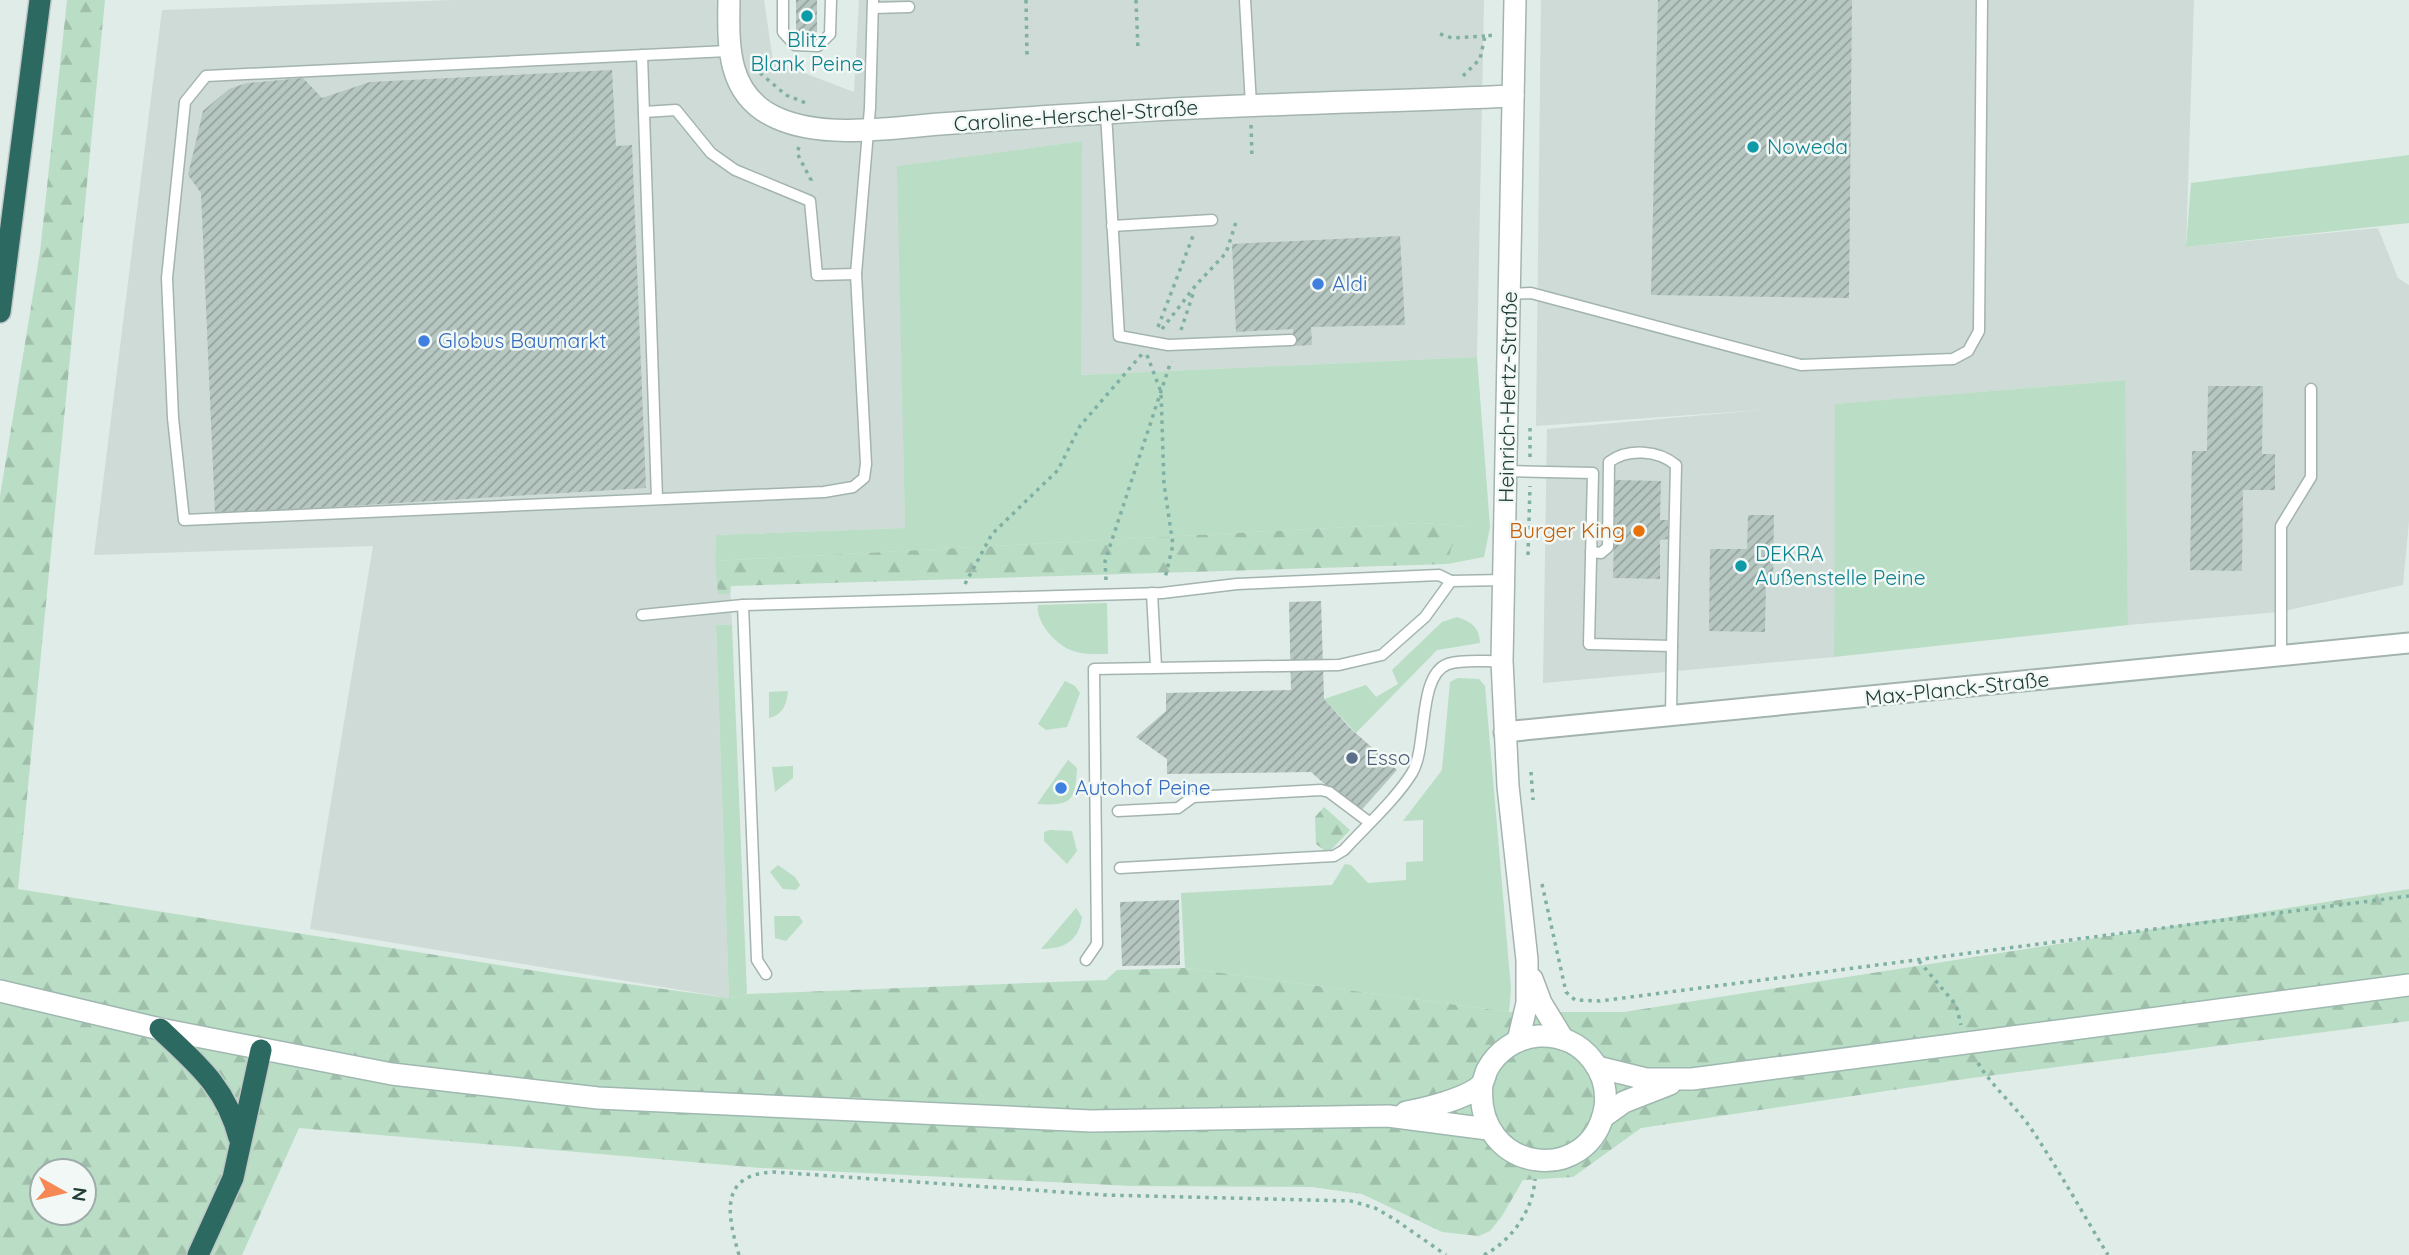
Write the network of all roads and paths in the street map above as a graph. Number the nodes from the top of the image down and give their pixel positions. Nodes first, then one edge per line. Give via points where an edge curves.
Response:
1 (40, 0) edge
2 (729, 0) edge
3 (783, 0) edge
4 (831, 0) edge
5 (1026, 0) edge
6 (1136, 0) edge
7 (1245, 0) edge
8 (1515, 0) edge
9 (1982, 0) edge
10 (873, 4) edge
11 (909, 8) dead end
12 (1440, 34) dead end
13 (1514, 34) junction
14 (1485, 36) junction
15 (1138, 50) dead end
16 (728, 51) junction
17 (642, 55) junction
18 (1027, 55) dead end
19 (756, 64) dead end
20 (1453, 78) dead end
21 (1513, 96) junction
22 (809, 104) dead end
23 (1251, 106) junction
24 (644, 112) junction
25 (1106, 113) junction
26 (805, 127) junction
27 (869, 129) junction
28 (1252, 158) dead end
29 (807, 199) junction
30 (1237, 219) dead end
31 (1200, 220) junction
32 (1212, 220) dead end
33 (1112, 226) junction
34 (856, 274) junction
35 (1196, 285) junction
36 (1509, 294) junction
37 (0, 312) edge
38 (1291, 340) dead end
39 (1152, 342) junction
40 (1176, 344) junction
41 (2311, 389) dead end
42 (1161, 392) junction
43 (1507, 471) junction
44 (657, 499) junction
45 (1591, 552) junction
46 (1504, 580) junction
47 (1451, 581) junction
48 (1157, 593) junction
49 (1107, 594) junction
50 (958, 599) junction
51 (743, 605) junction
52 (642, 615) dead end
53 (2409, 643) edge
54 (1672, 646) junction
55 (2281, 656) junction
56 (1502, 661) junction
57 (1156, 667) junction
58 (1671, 718) junction
59 (1504, 732) junction
60 (1531, 770) dead end
61 (1534, 809) dead end
62 (1118, 811) dead end
63 (1369, 822) junction
64 (1120, 867) dead end
65 (1540, 872) dead end
66 (2409, 896) edge
67 (1086, 960) dead end
68 (1527, 960) junction
69 (1919, 961) junction
70 (766, 974) dead end
71 (2409, 985) edge
72 (0, 991) edge
73 (160, 1029) junction
74 (1563, 1039) junction
75 (1518, 1041) junction
76 (1967, 1045) junction
77 (261, 1050) junction
78 (1597, 1067) junction
79 (1692, 1079) junction
80 (1482, 1084) junction
81 (1388, 1116) junction
82 (1603, 1117) junction
83 (1488, 1129) junction
84 (240, 1142) junction
85 (1536, 1161) junction
86 (198, 1254) edge
87 (738, 1255) edge
88 (1446, 1255) edge
89 (1484, 1255) edge
90 (2108, 1255) edge

1 - 37 highway
2 - 16 main road, Caroline-Herschel-Straße
3 - 4 lane via 783,32 795,45 818,46 830,34
5 - 18 path
6 - 15 path
7 - 23 lane
8 - 13 main road, Heinrich-Hertz-Straße
9 - 36 lane via 1979,331 1968,351 1953,359 1801,365 1531,293
10 - 11 lane
10 - 27 lane
12 - 14 path
13 - 14 path
13 - 21 main road, Heinrich-Hertz-Straße
14 - 20 path via 1480,59 1463,76
16 - 17 lane
16 - 26 main road, Caroline-Herschel-Straße via 749,99 776,118
17 - 24 lane
17 - 44 lane via 206,76 185,102 167,278 173,418 184,520
19 - 22 path via 786,95
21 - 23 main road, Caroline-Herschel-Straße
21 - 36 main road, Heinrich-Hertz-Straße
23 - 25 main road, Caroline-Herschel-Straße
23 - 28 path
24 - 29 lane via 676,110 711,153 735,170
24 - 44 lane
25 - 27 main road, Caroline-Herschel-Straße
25 - 33 lane
26 - 27 main road, Caroline-Herschel-Straße
26 - 29 path via 797,153 811,180
27 - 34 lane
29 - 34 lane via 813,204 817,275
30 - 35 path via 1226,253
31 - 32 lane
31 - 33 lane
31 - 39 path
33 - 39 lane via 1119,336
34 - 44 lane via 866,434 864,478 853,487 824,492
35 - 39 path
35 - 40 path
36 - 43 main road, Heinrich-Hertz-Straße
38 - 40 lane
39 - 40 lane
40 - 42 path
41 - 55 lane via 2311,477 2281,526
42 - 48 path via 1164,484 1173,545
42 - 49 path via 1105,561
42 - 50 path via 1145,350 1080,426 1058,470 992,534
43 - 45 lane via 1593,473
43 - 46 main road, Heinrich-Hertz-Straße
45 - 54 lane via 1589,644
45 - 54 lane via 1601,553 1608,547 1609,462 1621,453 1663,454 1676,465
46 - 47 lane
46 - 56 main road, Heinrich-Hertz-Straße
47 - 48 lane via 1439,575 1237,583
47 - 57 lane via 1424,617 1382,655 1339,665
48 - 49 lane
48 - 57 lane
49 - 50 lane
50 - 51 lane
51 - 52 lane
51 - 70 lane via 757,960
53 - 55 street, Max-Planck-Straße
54 - 58 lane
55 - 58 street, Max-Planck-Straße
56 - 59 main road, Heinrich-Hertz-Straße
56 - 63 lane via 1447,664 1436,674 1428,689 1420,751 1412,772
57 - 67 lane via 1094,669 1097,944
58 - 59 street, Max-Planck-Straße
59 - 68 main road, Heinrich-Hertz-Straße
60 - 61 path
62 - 63 lane via 1178,807 1193,797 1321,790
63 - 64 lane via 1334,856
65 - 69 path via 1559,971 1566,992 1575,1000 1628,999
66 - 69 path
68 - 74 main road, Heinrich-Hertz-Straße via 1541,1003
68 - 75 main road, Heinrich-Hertz-Straße via 1527,1003
69 - 76 path via 1956,1005
71 - 76 main road
72 - 73 main road
73 - 77 main road
73 - 84 highway via 217,1086 232,1110
74 - 75 main road via 1548,1036
74 - 78 main road via 1582,1050
75 - 80 main road via 1495,1058
76 - 79 main road
76 - 90 path via 1988,1079 2032,1130
77 - 81 main road via 405,1076 598,1098 1091,1121
77 - 84 highway
78 - 79 main road via 1646,1079
78 - 82 main road via 1606,1100
79 - 82 main road via 1647,1091
80 - 81 main road via 1442,1103
80 - 83 main road via 1481,1107
81 - 83 main road
82 - 85 main road via 1596,1132 1570,1155
83 - 85 main road via 1508,1151
84 - 86 highway via 233,1178
85 - 89 path via 1535,1185 1524,1216 1510,1236
87 - 88 path via 729,1203 737,1184 754,1172 1104,1195 1351,1201 1375,1208

